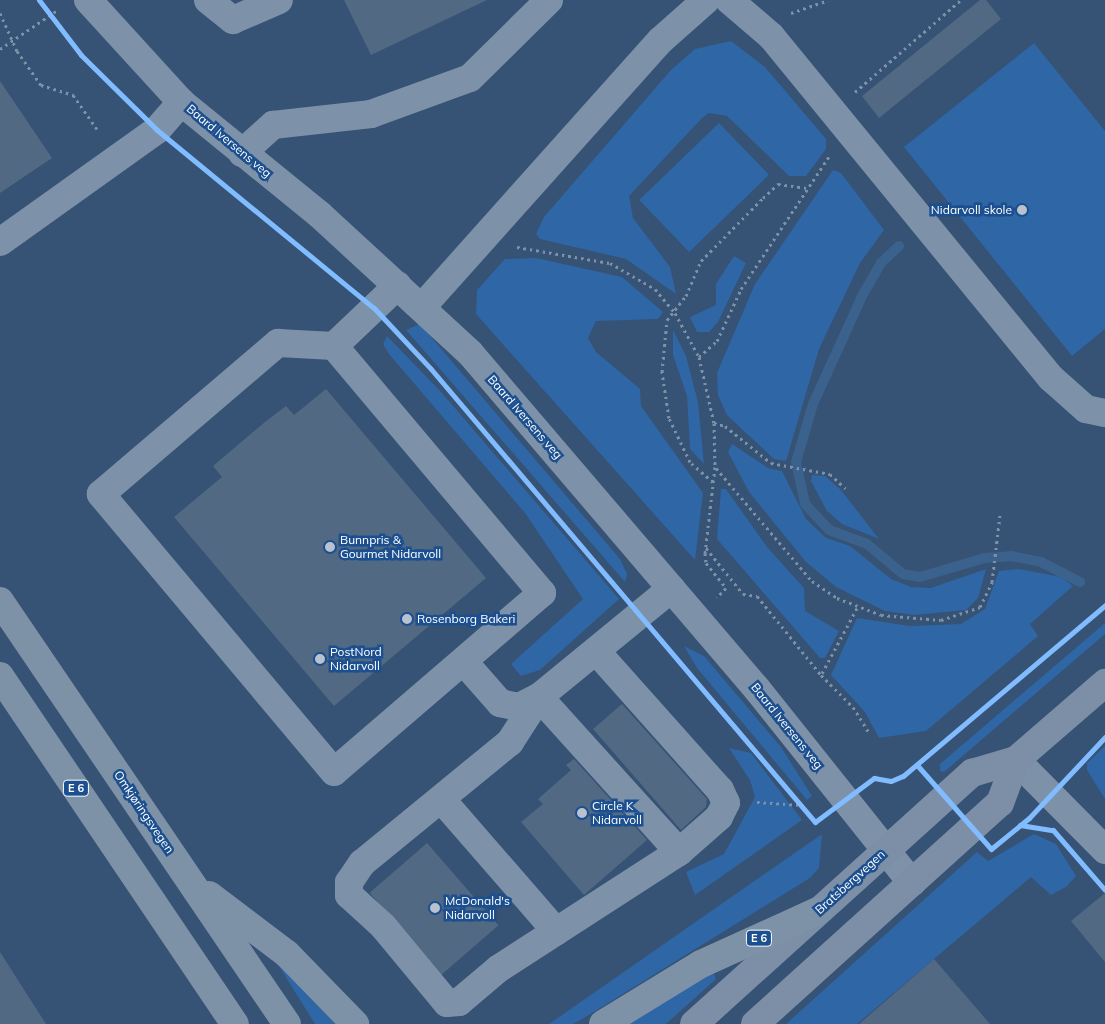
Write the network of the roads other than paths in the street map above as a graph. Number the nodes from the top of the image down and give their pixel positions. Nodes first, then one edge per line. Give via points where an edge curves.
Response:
1 (208, 0) edge
2 (279, 0) edge
3 (549, 0) edge
4 (706, 0) edge
5 (729, 0) edge
6 (76, 2) edge
7 (181, 102) junction
8 (242, 153) junction
9 (0, 242) edge
10 (398, 285) junction
11 (422, 307) junction
12 (334, 346) junction
13 (1105, 413) edge
14 (671, 589) junction
15 (0, 601) edge
16 (596, 651) junction
17 (464, 662) junction
18 (0, 676) edge
19 (1105, 682) edge
20 (540, 697) junction
21 (1016, 760) junction
22 (442, 800) junction
23 (1105, 850) edge
24 (883, 851) junction
25 (678, 852) junction
26 (191, 882) junction
27 (912, 883) junction
28 (818, 911) junction
29 (556, 932) junction
30 (235, 1024) edge
31 (287, 1024) edge
32 (355, 1024) edge
33 (603, 1024) edge
34 (694, 1024) edge
35 (754, 1024) edge

1 - 2 street via 233,20
3 - 8 street via 470,78 370,114 273,125
4 - 11 street via 661,40
5 - 13 street via 771,36 1051,378 1086,409
6 - 7 street, Baard Iversens veg
7 - 8 street, Baard Iversens veg
7 - 9 street via 157,130
8 - 10 street, Baard Iversens veg
10 - 11 street, Baard Iversens veg
10 - 12 street
11 - 14 street, Baard Iversens veg via 470,353
12 - 17 street via 542,593
12 - 17 street via 278,343 101,494 334,772
14 - 16 street
14 - 24 street, Baard Iversens veg via 757,688
15 - 26 highway, Omkjøringsvegen
16 - 20 street
16 - 25 street via 720,790 726,803 719,817
17 - 20 street via 500,703 519,707
18 - 30 highway, E 6
19 - 21 main road, Bratsbergvegen
20 - 22 street via 510,742
20 - 25 street
21 - 23 street
21 - 24 main road, Bratsbergvegen via 972,772
21 - 27 main road, Bratsbergvegen via 1000,803
22 - 29 street
22 - 29 street via 362,864 349,882 349,895 361,909 383,926 447,1003 458,1002 498,969
24 - 27 street, Baard Iversens veg
24 - 28 main road, Bratsbergvegen
25 - 29 street
26 - 31 highway, Omkjøringsvegen
26 - 32 highway via 287,954
27 - 35 main road, Bratsbergvegen
28 - 33 highway, E 6 via 701,964
28 - 34 main road, Bratsbergvegen

